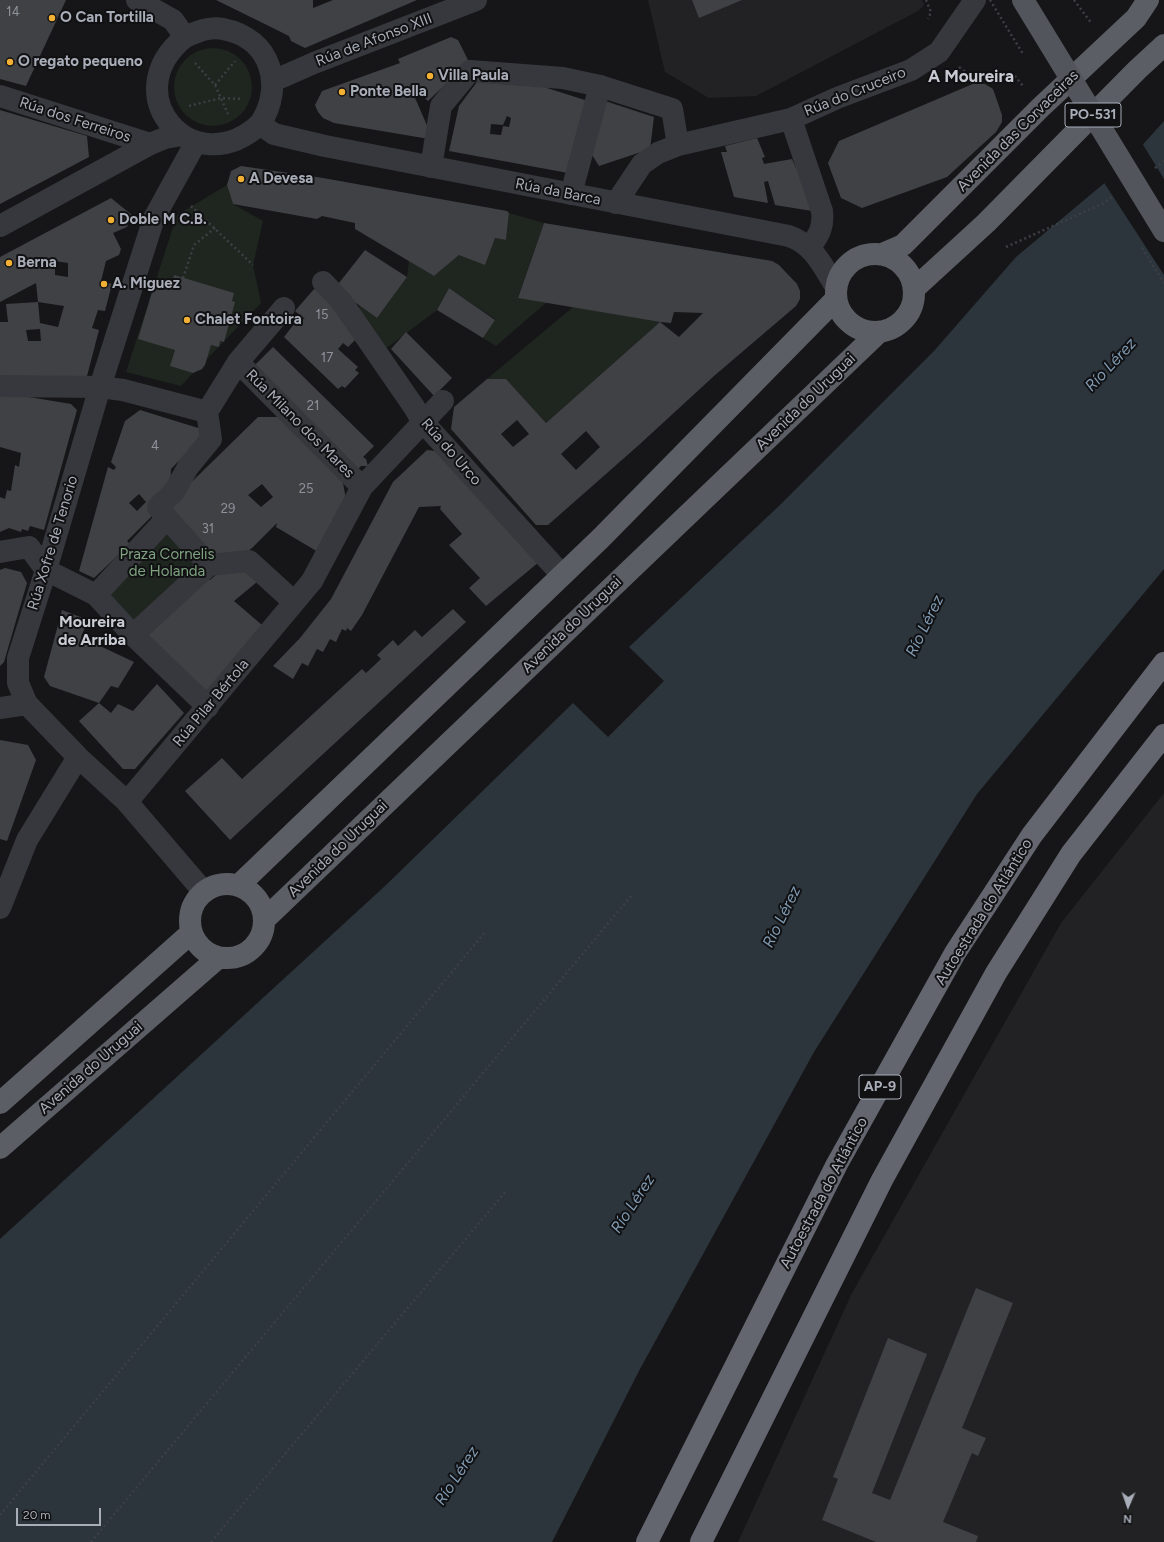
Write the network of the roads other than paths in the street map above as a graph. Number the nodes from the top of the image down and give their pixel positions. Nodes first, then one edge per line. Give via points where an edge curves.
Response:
1 (137, 0) edge
2 (476, 0) edge
3 (975, 0) edge
4 (1023, 0) edge
5 (1148, 0) edge
6 (185, 37) junction
7 (1164, 45) edge
8 (273, 81) junction
9 (600, 86) junction
10 (0, 96) edge
11 (791, 119) junction
12 (260, 124) junction
13 (189, 139) junction
14 (150, 144) junction
15 (678, 145) junction
16 (431, 167) junction
17 (571, 194) junction
18 (616, 203) junction
19 (0, 226) edge
20 (1164, 231) edge
21 (810, 247) junction
22 (882, 254) junction
23 (322, 282) dead end
24 (915, 288) junction
25 (836, 293) junction
26 (284, 308) dead end
27 (879, 332) junction
28 (238, 362) junction
29 (0, 386) edge
30 (100, 387) junction
31 (443, 401) dead end
32 (206, 412) junction
33 (422, 422) junction
34 (362, 487) junction
35 (167, 518) junction
36 (0, 552) edge
37 (209, 565) junction
38 (46, 570) junction
39 (562, 575) junction
40 (96, 595) junction
41 (294, 602) junction
42 (133, 635) junction
43 (1164, 663) edge
44 (27, 704) junction
45 (208, 707) junction
46 (0, 708) edge
47 (1164, 735) edge
48 (78, 757) junction
49 (127, 802) junction
50 (239, 885) junction
51 (204, 892) junction
52 (0, 908) edge
53 (265, 919) junction
54 (192, 933) junction
55 (218, 958) junction
56 (0, 1103) edge
57 (0, 1148) edge
58 (647, 1542) edge
59 (701, 1542) edge

1 - 6 street via 173,20
2 - 8 street, Rúa de Afonso XIII
3 - 11 street, Rúa do Cruceiro via 939,52 911,70 837,98
4 - 20 main road, PO-531, bridge
5 - 22 highway, Avenida das Corvaceiras via 1136,18 903,245
6 - 8 street via 203,29 222,29 241,34 261,51 268,62
6 - 13 street via 163,60 157,77 157,96 164,116 171,126
7 - 24 highway via 986,223
8 - 12 street via 270,105
9 - 15 street via 672,109
9 - 16 street via 564,78 470,71 441,106
9 - 17 street
10 - 14 street, Rúa dos Ferreiros
11 - 15 street, Rúa do Cruceiro
11 - 21 street, Rúa do Cruceiro via 824,224 818,238
12 - 13 street via 243,138 226,144 210,145
12 - 16 street, Rúa da Barca via 274,134
13 - 14 street via 165,138
13 - 30 street, Rúa Xofre de Tenorio via 154,218
14 - 19 street
15 - 18 street, Rúa do Cruceiro via 658,153 642,164
16 - 17 street, Rúa da Barca
17 - 18 street, Rúa da Barca
18 - 21 street, Rúa da Barca via 789,236
21 - 25 street, Rúa da Barca
22 - 24 highway via 894,258 904,266
22 - 25 highway via 870,254 848,265 840,275
23 - 33 street, Rúa do Urco via 341,301
24 - 27 highway via 915,301 902,322 892,329
25 - 27 highway via 843,316 856,328
25 - 39 highway
26 - 28 street
27 - 53 highway, Avenida do Uruguai
28 - 32 street
28 - 34 street, Rúa Milano dos Mares
29 - 30 street
30 - 32 street via 123,390
30 - 38 street, Rúa Xofre de Tenorio
31 - 33 street, Rúa Pilar Bértola
32 - 35 street via 211,439 188,467 174,492 158,507
33 - 34 street, Rúa Pilar Bértola
33 - 39 street, Rúa do Urco
34 - 41 street, Rúa Pilar Bértola via 312,581
35 - 37 street
35 - 40 street
36 - 38 street via 29,547
37 - 41 street via 249,561
37 - 42 street
38 - 40 street
38 - 44 street, Rúa Xofre de Tenorio via 18,658 18,683
39 - 50 highway
40 - 42 street
41 - 45 street, Rúa Pilar Bértola
42 - 45 street
43 - 58 highway, Autoestrada do Atlántico / AP-9 via 1032,835 955,953 837,1164
44 - 46 street
44 - 48 street, Rúa Xofre de Tenorio
45 - 49 street, Rúa Pilar Bértola
47 - 59 highway, AP-9 via 1071,854 996,973 882,1180
48 - 49 street, Rúa Xofre de Tenorio
48 - 52 street via 27,840
49 - 51 street, Rúa Xofre de Tenorio
50 - 51 highway via 214,886
50 - 53 highway via 257,898 263,908
51 - 54 highway via 191,910
53 - 55 highway via 264,931 251,950 241,956
54 - 55 highway via 197,944
54 - 56 highway
55 - 57 highway, Avenida do Uruguai

